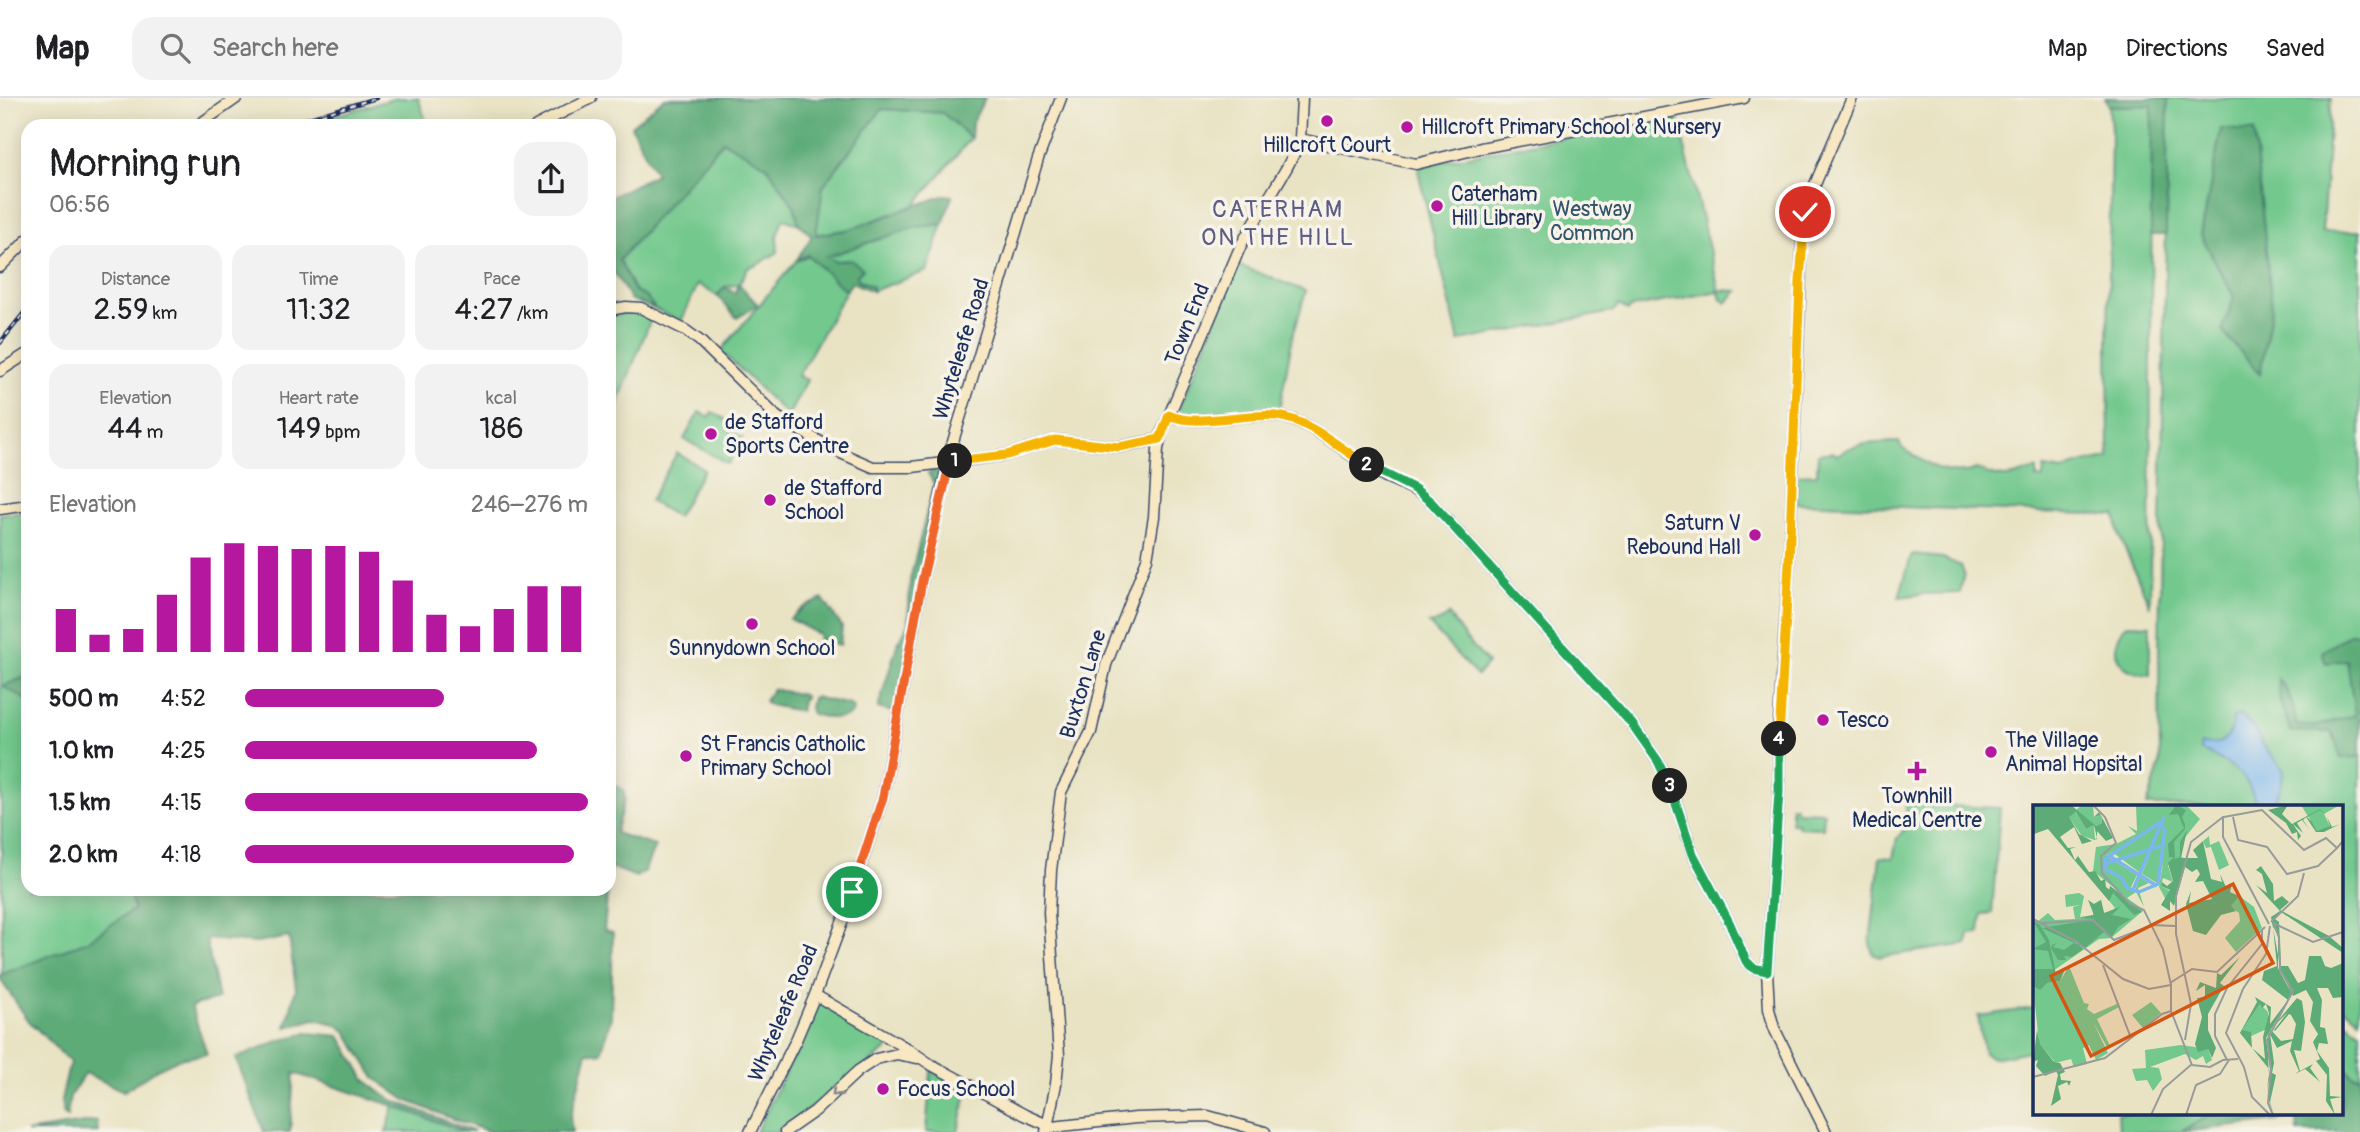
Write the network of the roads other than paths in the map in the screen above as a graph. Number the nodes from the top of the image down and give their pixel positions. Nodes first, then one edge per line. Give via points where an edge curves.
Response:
1 (237, 98) edge
2 (592, 98) edge
3 (1061, 98) edge
4 (1302, 98) edge
5 (1744, 98) edge
6 (1852, 98) edge
7 (207, 119) edge
8 (550, 119) edge
9 (1300, 139) junction
10 (21, 246) edge
11 (0, 267) edge
12 (616, 309) edge
13 (21, 358) edge
14 (0, 372) edge
15 (1169, 415) junction
16 (1160, 439) junction
17 (950, 462) junction
18 (21, 506) edge
19 (0, 509) edge
20 (1767, 971) junction
21 (815, 995) junction
22 (892, 1040) junction
23 (889, 1055) junction
24 (922, 1059) junction
25 (1046, 1128) edge
26 (750, 1132) edge
27 (785, 1132) edge
28 (1265, 1132) edge
29 (1826, 1132) edge

1 - 7 street
2 - 8 street
3 - 17 street, Whyteleafe Road via 996,295
4 - 9 street
5 - 9 street via 1416,164
6 - 20 street via 1803,222
9 - 15 street, Town End via 1238,252
10 - 11 street
12 - 17 street via 641,308 685,330 777,417 855,461 890,468
13 - 14 street
15 - 16 street, Buxton Lane
15 - 20 street via 1183,420 1260,414 1296,421 1431,502 1638,733 1669,782 1693,854 1746,961
16 - 17 street via 1119,447 1055,440 1007,455
16 - 25 street, Buxton Lane via 1147,559 1106,664 1091,732 1061,792 1049,914 1059,1055
17 - 21 street, Whyteleafe Road via 922,581 883,797
18 - 19 street
20 - 29 street via 1774,1028
21 - 22 street
21 - 26 street, Whyteleafe Road
22 - 23 street
22 - 24 street
23 - 24 street
23 -> 27 street via 858,1070
24 - 25 street
25 - 28 street via 1208,1116

